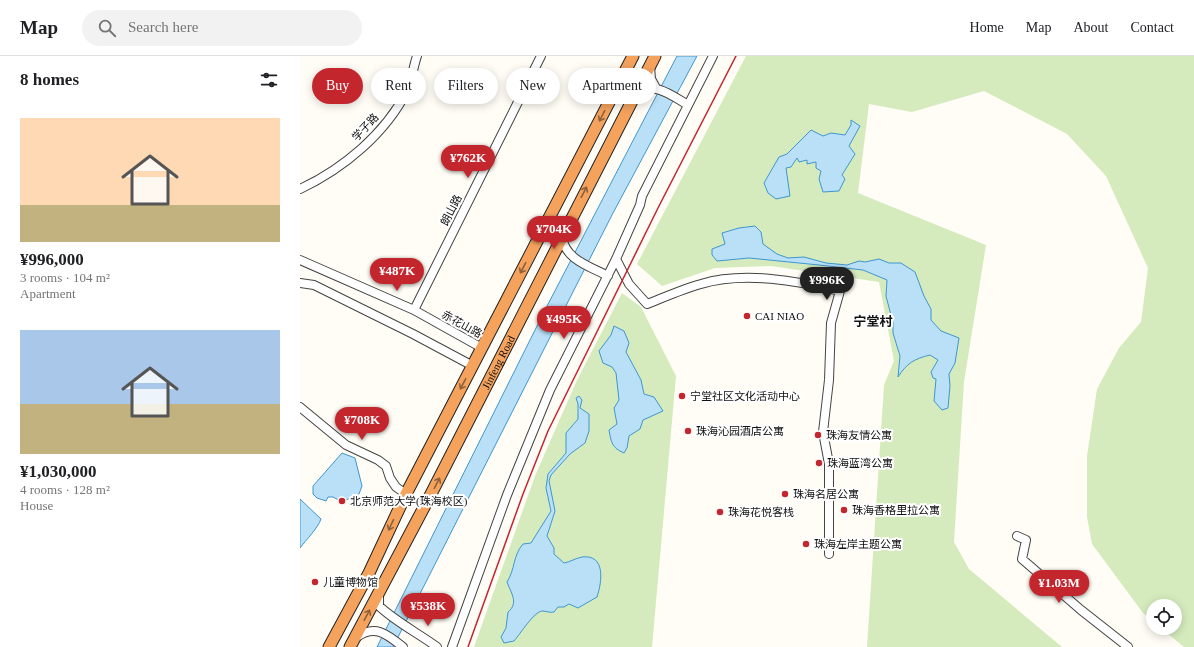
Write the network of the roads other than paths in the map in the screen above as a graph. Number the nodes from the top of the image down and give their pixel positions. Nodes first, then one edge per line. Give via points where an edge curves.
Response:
1 (417, 56) edge
2 (541, 56) edge
3 (633, 56) edge
4 (713, 56) edge
5 (652, 61) edge
6 (658, 88) joint
7 (629, 104) edge
8 (688, 105) junction
9 (300, 189) edge
10 (562, 235) junction
11 (570, 256) junction
12 (300, 260) edge
13 (616, 260) junction
14 (550, 261) junction
15 (608, 276) junction
16 (300, 283) edge
17 (414, 310) junction
18 (482, 348) junction
19 (473, 366) junction
20 (300, 407) edge
21 (406, 494) junction
22 (1017, 536) dead end
23 (828, 554) dead end
24 (379, 592) junction
25 (352, 643) edge
26 (426, 644) edge
27 (453, 644) edge
28 (399, 645) edge
29 (329, 647) edge
30 (437, 647) edge
31 (1128, 647) edge

1 - 9 street, 学子路 via 408,91 393,114 369,142 316,182
2 - 17 street, 朗山路
3 -> 18 highway, Jinfeng Road
4 - 8 street
5 - 6 street via 651,79
6 - 8 street
10 -> 7 highway, Jinfeng Road
8 - 13 street via 642,196
10 - 11 street via 563,246
10 - 14 highway, Jinfeng Road
11 - 14 street
11 - 15 street
12 - 17 street, 赤花山路
13 - 15 street
13 - 23 street via 629,284 647,304 702,283 734,278 800,282 840,291 831,323 830,380 823,432 830,464
24 -> 14 highway, Jinfeng Road
15 - 27 street via 550,390 507,495
16 - 19 street via 314,285
17 - 18 street, 赤花山路
18 - 19 highway, Jinfeng Road
19 -> 21 highway, Jinfeng Road
20 - 21 street via 346,445 386,466 396,487
21 -> 29 highway, Jinfeng Road via 369,573
22 - 31 street via 1026,540 1022,559
25 -> 24 highway, Jinfeng Road
24 - 26 street via 379,606 388,615 407,625
25 - 28 street via 370,630 382,632
26 - 30 street

